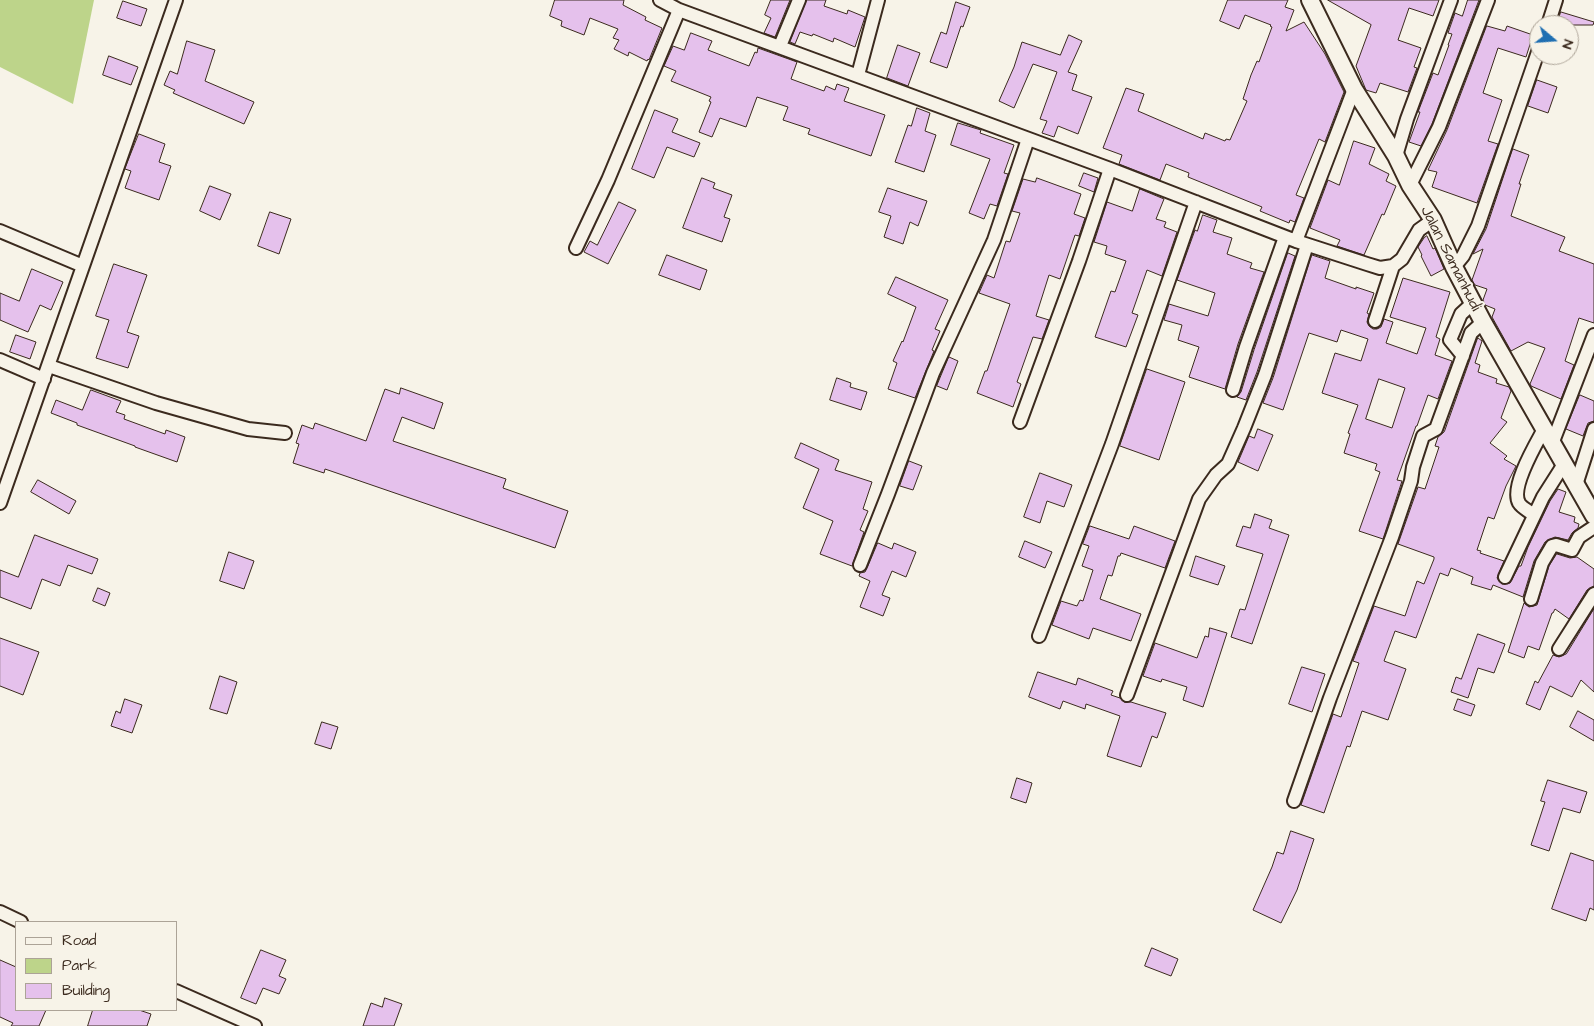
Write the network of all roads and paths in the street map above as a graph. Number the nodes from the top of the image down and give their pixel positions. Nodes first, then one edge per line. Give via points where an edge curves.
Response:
1 (176, 0) edge
2 (660, 0) edge
3 (799, 0) edge
4 (878, 0) edge
5 (1310, 0) edge
6 (1451, 0) edge
7 (1488, 0) edge
8 (1556, 0) edge
9 (679, 10) junction
10 (1551, 15) edge
11 (780, 46) junction
12 (1534, 65) edge
13 (858, 75) junction
14 (1354, 89) junction
15 (1028, 139) junction
16 (1396, 156) junction
17 (1110, 169) junction
18 (1410, 185) junction
19 (1196, 202) junction
20 (1433, 220) junction
21 (0, 231) edge
22 (1296, 241) junction
23 (576, 248) dead end
24 (83, 266) junction
25 (1394, 266) junction
26 (1454, 267) junction
27 (1473, 303) junction
28 (1374, 321) dead end
29 (1483, 322) junction
30 (1594, 335) edge
31 (1463, 356) junction
32 (0, 360) edge
33 (49, 366) junction
34 (44, 379) junction
35 (1233, 390) dead end
36 (1020, 422) dead end
37 (1544, 429) junction
38 (1594, 429) edge
39 (285, 433) dead end
40 (1552, 444) junction
41 (1564, 464) junction
42 (1576, 485) junction
43 (0, 503) edge
44 (1534, 515) junction
45 (1594, 516) edge
46 (1594, 527) edge
47 (860, 566) dead end
48 (1506, 577) dead end
49 (1594, 594) edge
50 (1531, 599) dead end
51 (1038, 636) dead end
52 (1559, 649) dead end
53 (1127, 695) dead end
54 (1294, 801) dead end
55 (0, 912) edge
56 (19, 921) edge
57 (178, 993) edge
58 (255, 1026) edge

1 - 24 street
2 - 9 street
3 - 11 street
4 - 13 street
5 - 14 street, Jalan Samanhudi
6 - 16 street
7 - 18 street via 1439,127
8 - 10 street
9 - 11 street
9 - 23 street
11 - 13 street
12 - 26 street via 1478,226
13 - 15 street
14 - 16 street, Jalan Samanhudi
14 - 22 street
15 - 17 street
15 - 47 street via 994,240 933,373
16 - 18 street, Jalan Samanhudi
17 - 19 street
17 - 36 street
18 - 20 street, Jalan Samanhudi
19 - 22 street
19 - 51 street via 1112,444
20 - 25 street via 1419,230 1402,259
20 - 26 street, Jalan Samanhudi
21 - 24 street
22 - 25 street via 1380,268
22 - 35 street via 1246,347
22 - 53 street via 1256,399 1232,458 1199,499
24 - 33 street
25 - 28 street
26 - 27 street, Jalan Samanhudi
27 - 29 street, Jalan Samanhudi
27 - 31 street via 1461,314 1450,340
29 - 31 street via 1471,333
29 - 37 street, Jalan Samanhudi
30 - 40 street
31 - 54 street via 1436,429 1423,436 1392,536
32 - 34 street
33 - 34 street
33 - 39 street via 156,403 248,429
34 - 43 street
37 - 40 street, Jalan Samanhudi
37 - 44 street via 1521,476 1516,497 1519,504
38 - 42 street
40 - 41 street, Jalan Samanhudi
41 - 42 street, Jalan Samanhudi
41 - 44 street
42 - 45 street, Jalan Samanhudi
44 - 48 street
46 - 50 street via 1579,537 1572,550 1552,546 1542,563
49 - 52 street
55 - 56 street
57 - 58 street

